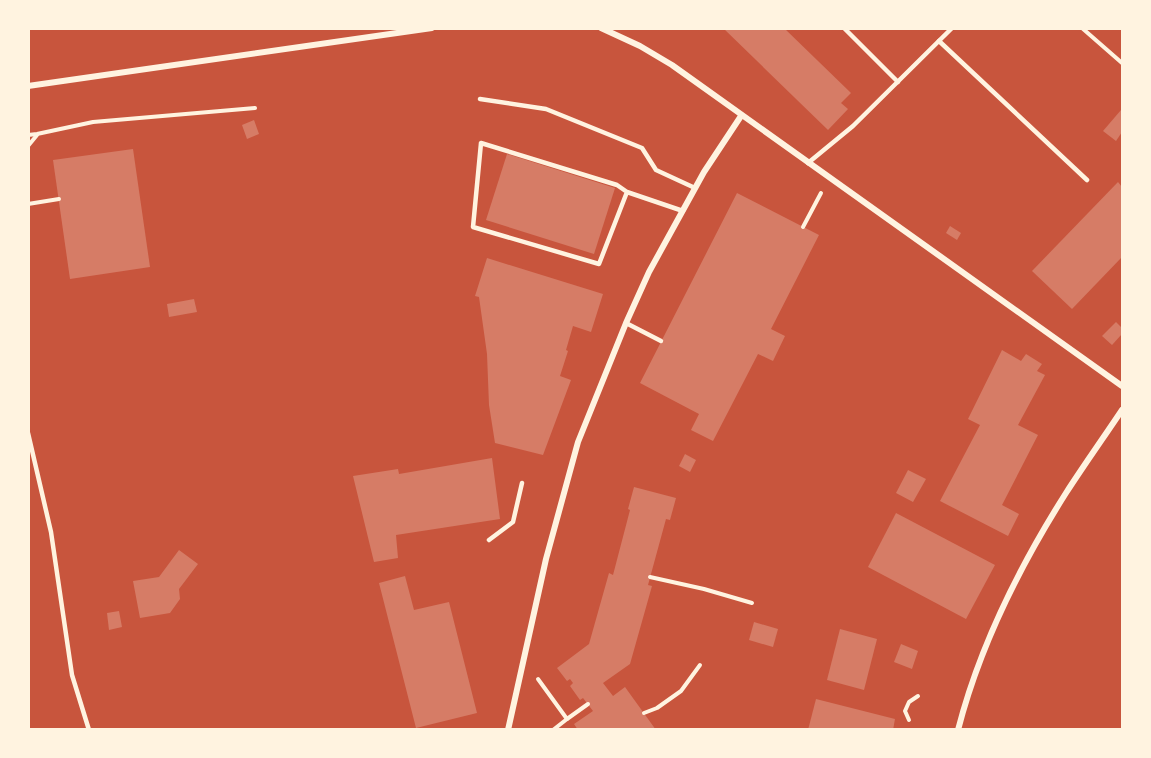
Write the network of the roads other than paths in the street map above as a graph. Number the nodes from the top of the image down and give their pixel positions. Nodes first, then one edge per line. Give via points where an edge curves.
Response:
1 (432, 28) edge
2 (601, 28) edge
3 (844, 28) edge
4 (951, 28) edge
5 (939, 41) junction
6 (898, 82) junction
7 (28, 86) edge
8 (480, 99) dead end
9 (741, 116) junction
10 (808, 163) junction
11 (1087, 180) dead end
12 (695, 188) junction
13 (627, 192) junction
14 (683, 211) junction
15 (626, 323) junction
16 (661, 341) dead end
17 (1122, 386) edge
18 (1122, 410) edge
19 (28, 434) edge
20 (522, 483) dead end
21 (489, 540) dead end
22 (89, 729) edge
23 (508, 729) edge
24 (958, 729) edge

1 - 7 street
2 - 9 street via 672,65
3 - 6 lane
4 - 5 lane
5 - 6 lane
5 - 11 lane
6 - 10 lane
8 - 12 lane via 546,109 642,148 656,170
9 - 10 street
9 - 12 street
10 - 17 street
12 - 14 street
13 - 13 lane via 599,264 473,227 481,143 617,185
13 - 14 lane
14 - 15 street
15 - 16 lane
15 - 23 street via 578,442 546,559
18 - 24 street via 1023,567 980,661
19 - 22 lane via 51,532 72,675
20 - 21 lane via 513,522

